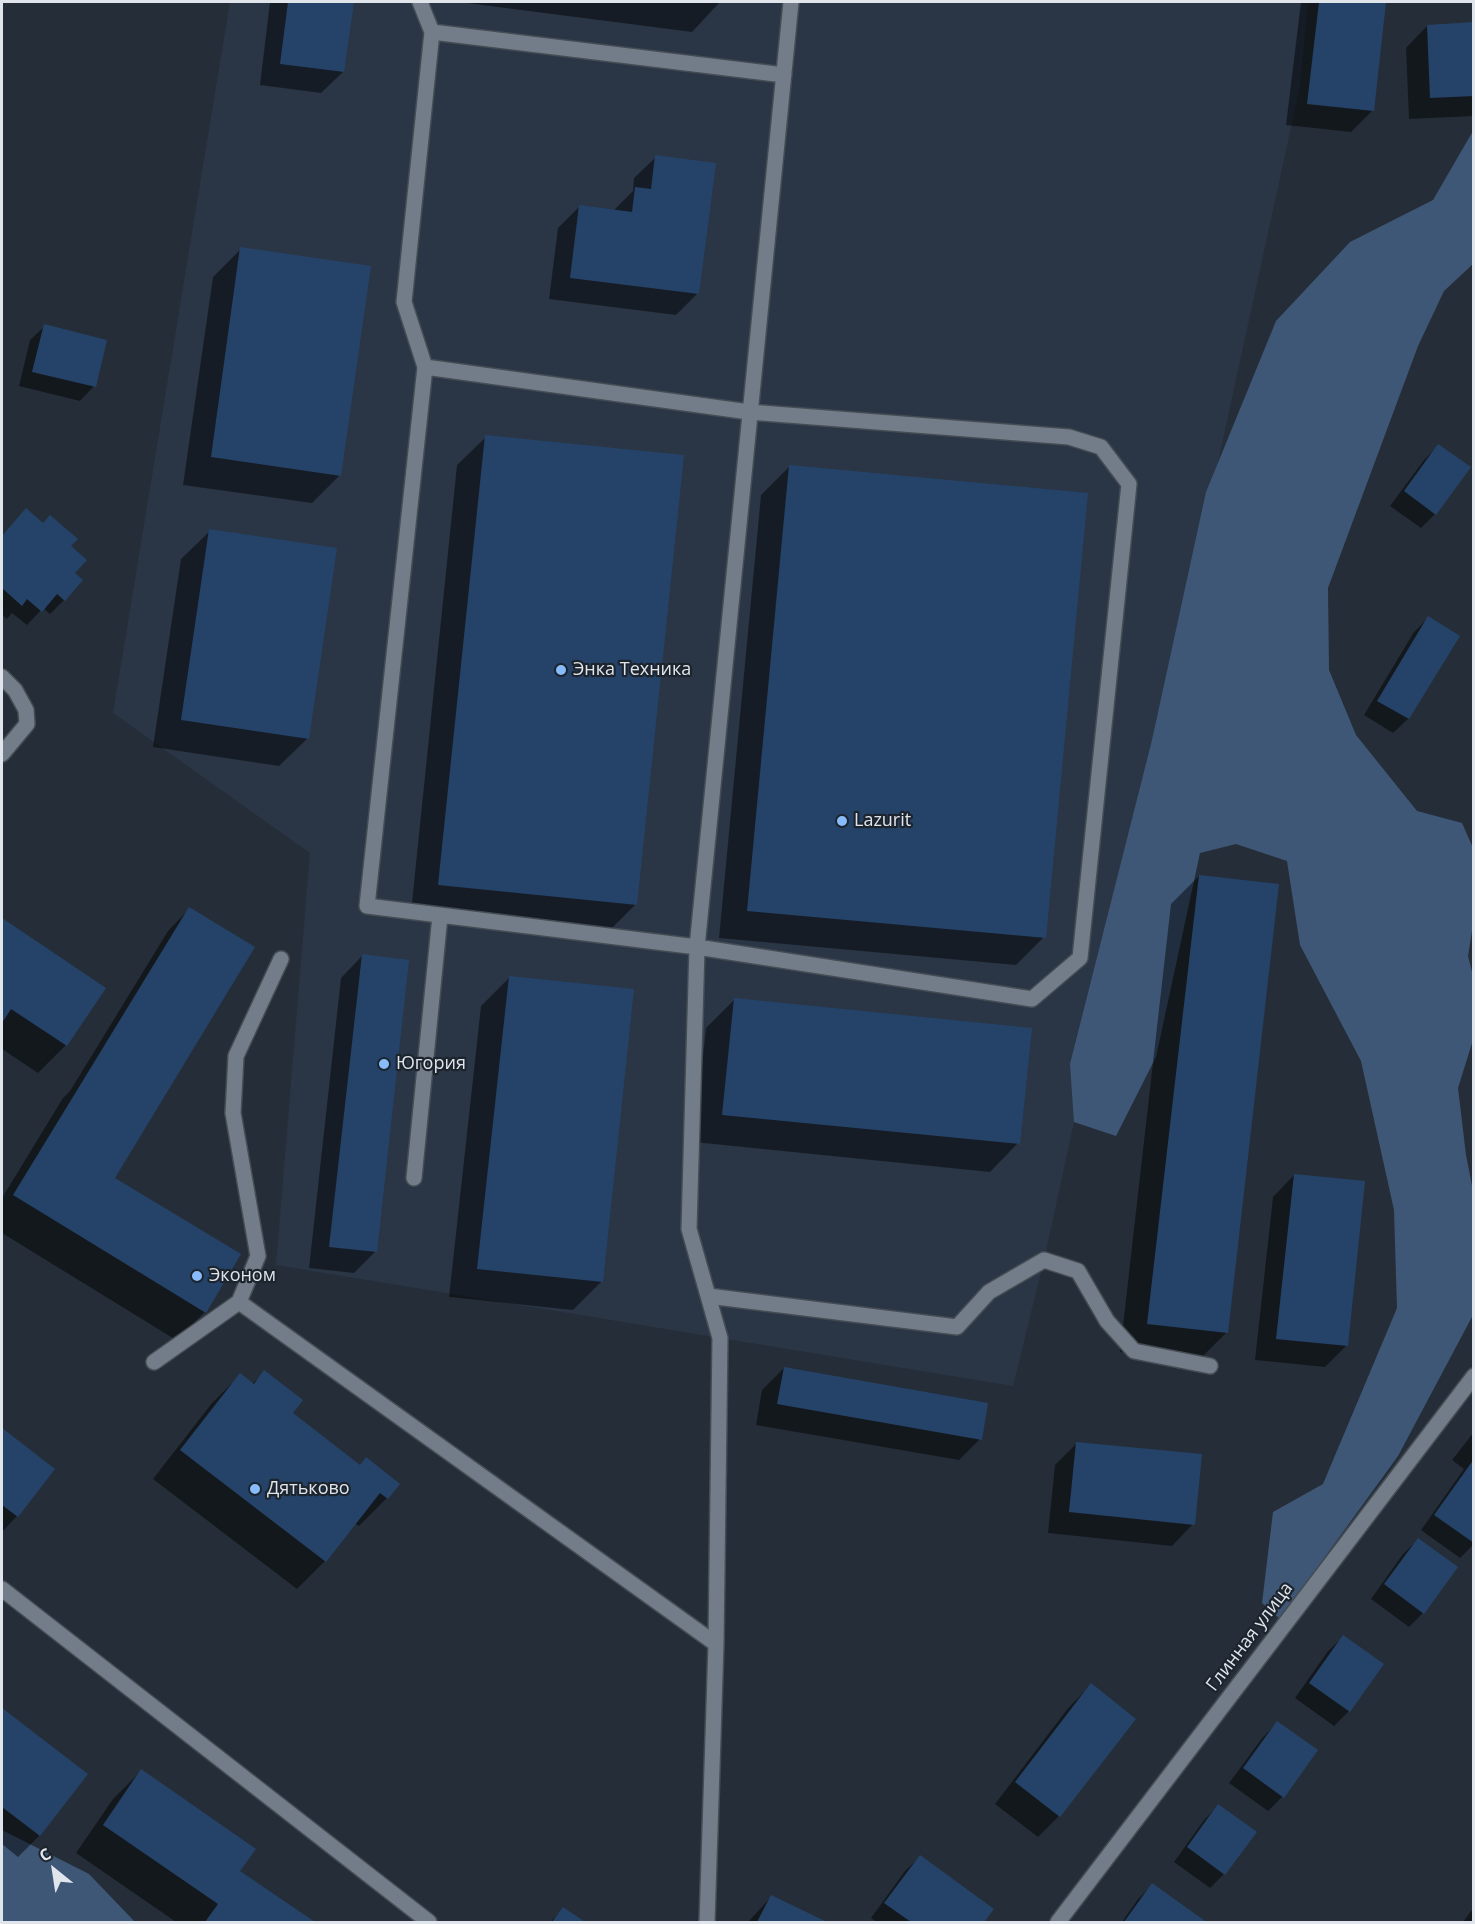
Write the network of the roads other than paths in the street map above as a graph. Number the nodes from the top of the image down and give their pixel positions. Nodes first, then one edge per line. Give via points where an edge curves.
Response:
1 (420, 2) edge
2 (790, 2) edge
3 (432, 32) junction
4 (784, 75) junction
5 (425, 367) junction
6 (749, 412) junction
7 (2, 677) edge
8 (2, 754) edge
9 (440, 916) junction
10 (697, 947) junction
11 (281, 959) dead end
12 (414, 1178) dead end
13 (708, 1296) junction
14 (239, 1302) junction
15 (154, 1362) dead end
16 (1210, 1366) dead end
17 (1473, 1376) edge
18 (2, 1589) edge
19 (716, 1644) junction
20 (429, 1923) edge
21 (707, 1923) edge
22 (1058, 1923) edge

1 - 3 street
2 - 4 street
3 - 4 street
3 - 5 street via 404,302
4 - 6 street
5 - 6 street
5 - 9 street via 367,906
6 - 10 street
6 - 10 street via 1069,437 1101,447 1130,484 1080,958 1032,999
7 - 8 street via 26,710 27,724
9 - 10 street
9 - 12 street
10 - 13 street via 689,1229
11 - 14 street via 236,1056 233,1113 258,1256
13 - 16 street via 957,1327 989,1292 1044,1260 1078,1270 1107,1321 1134,1351
13 - 19 street via 720,1338
14 - 15 street
14 - 19 street
17 - 22 street, Глинная улица
18 - 20 street
19 - 21 street

